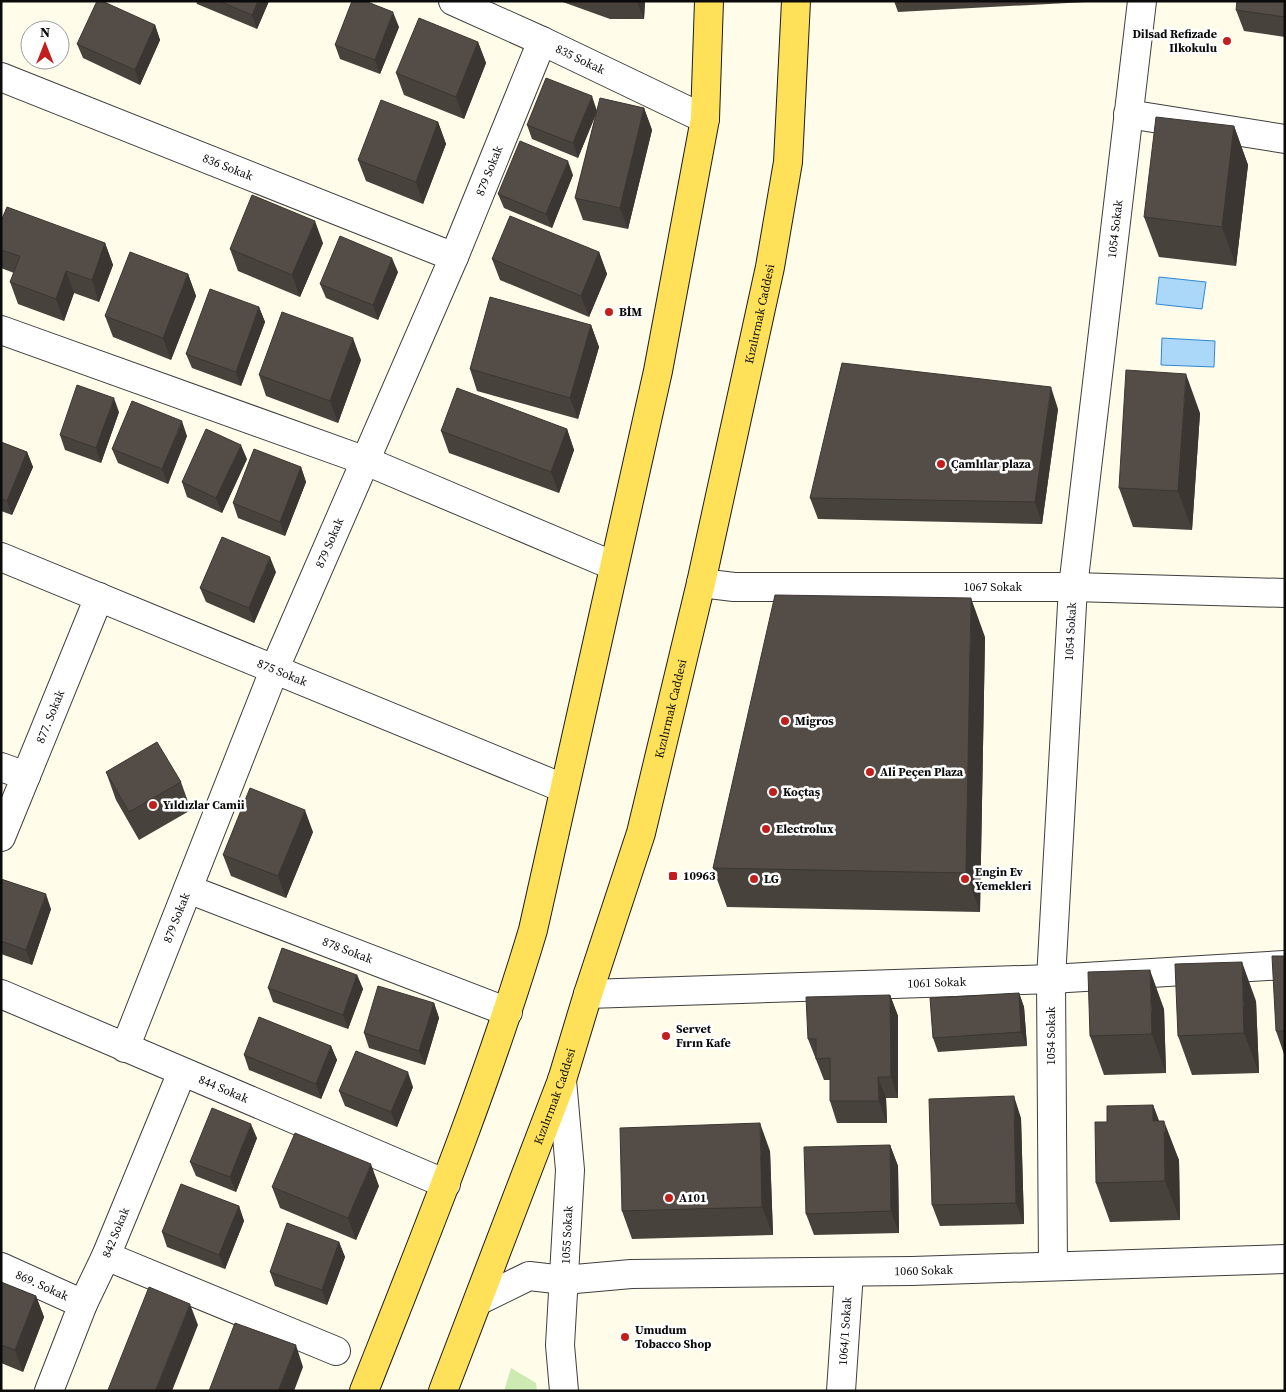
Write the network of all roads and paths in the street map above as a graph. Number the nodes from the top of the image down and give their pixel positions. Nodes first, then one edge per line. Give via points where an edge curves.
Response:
1 (453, 1) edge
2 (709, 1) edge
3 (796, 1) edge
4 (1142, 1) edge
5 (542, 41) junction
6 (1, 77) edge
7 (1128, 114) junction
8 (705, 119) junction
9 (1285, 139) edge
10 (454, 257) junction
11 (1, 330) edge
12 (366, 461) junction
13 (1, 557) edge
14 (614, 566) junction
15 (702, 583) junction
16 (1073, 588) junction
17 (1285, 593) edge
18 (99, 597) junction
19 (275, 668) junction
20 (14, 772) edge
21 (563, 788) junction
22 (1, 837) edge
23 (188, 889) junction
24 (1285, 965) edge
25 (1051, 979) junction
26 (1, 994) edge
27 (588, 994) junction
28 (508, 1012) junction
29 (125, 1048) junction
30 (182, 1072) junction
31 (562, 1080) junction
32 (446, 1184) junction
33 (106, 1256) junction
34 (1285, 1259) edge
35 (1053, 1266) junction
36 (1, 1267) edge
37 (849, 1272) junction
38 (564, 1280) junction
39 (478, 1301) junction
40 (83, 1304) junction
41 (336, 1351) dead end
42 (49, 1391) edge
43 (364, 1391) edge
44 (443, 1391) edge
45 (564, 1391) edge
46 (841, 1391) edge

1 - 5 street, 835 Sokak
2 - 8 main road
3 - 15 main road, Kızılırmak Caddesi via 788,162 770,267
4 - 7 street, 1054 Sokak
5 - 8 street, 835 Sokak
5 - 10 street, 879 Sokak
6 - 10 street, 836 Sokak
7 - 9 street
7 - 16 street, 1054 Sokak
8 - 14 main road via 658,371
10 - 12 street, 879 Sokak
11 - 12 street
12 - 14 street
12 - 19 street, 879 Sokak
13 - 18 street, 875 Sokak
14 - 21 main road
15 - 16 street, 1067 Sokak via 734,586
15 - 27 main road, Kızılırmak Caddesi via 641,833
16 - 17 street, 1067 Sokak
16 - 25 street, 1054 Sokak
18 - 19 street, 875 Sokak
18 - 20 street, 877. Sokak
19 - 21 street, 875 Sokak
19 - 23 street, 879 Sokak
20 - 22 street, 877. Sokak
21 - 28 main road via 533,930
23 - 28 street, 878 Sokak
23 - 29 street, 879 Sokak
24 - 25 street, 1061 Sokak
25 - 27 street, 1061 Sokak
25 - 35 street, 1054 Sokak
26 - 29 street, 844 Sokak
27 - 31 main road, Kızılırmak Caddesi
28 - 32 main road
29 - 30 street, 844 Sokak
30 - 32 street, 844 Sokak
30 - 33 street, 842 Sokak
31 - 38 street, 1055 Sokak via 570,1170
31 - 39 main road, Kızılırmak Caddesi
32 - 43 main road
33 - 40 street, 842 Sokak
33 - 41 street
34 - 35 street, 1060 Sokak
35 - 37 street, 1060 Sokak
36 - 40 street, 869. Sokak
37 - 38 street, 1060 Sokak via 631,1274
37 - 46 street, 1064/1 Sokak
38 - 39 street, 1060 Sokak via 529,1276
38 - 45 street, 1055 Sokak via 560,1345
39 - 44 main road, Kızılırmak Caddesi
40 - 42 street, 842 Sokak

